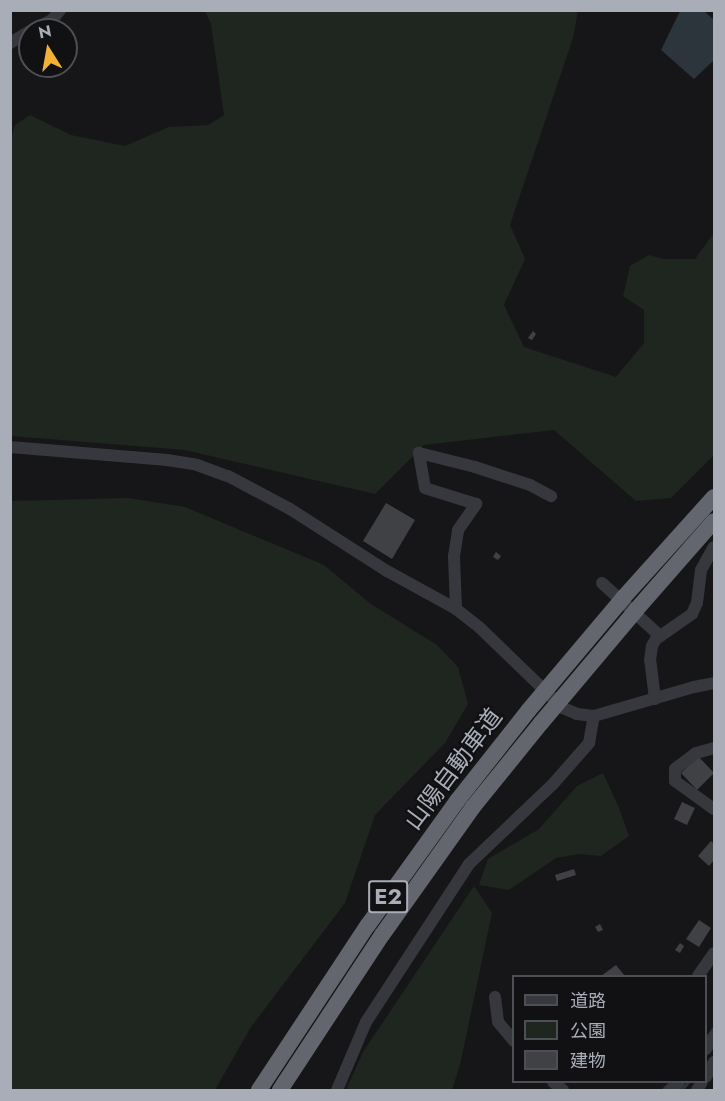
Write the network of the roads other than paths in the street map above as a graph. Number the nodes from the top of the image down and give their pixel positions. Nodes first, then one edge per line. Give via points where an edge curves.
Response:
1 (10, 447) edge
2 (551, 496) dead end
3 (714, 497) edge
4 (714, 521) edge
5 (714, 547) edge
6 (602, 583) dead end
7 (456, 609) junction
8 (660, 636) junction
9 (714, 683) edge
10 (655, 699) junction
11 (594, 716) junction
12 (714, 748) edge
13 (714, 809) edge
14 (714, 953) edge
15 (699, 975) edge
16 (495, 997) dead end
17 (512, 1040) edge
18 (259, 1090) edge
19 (280, 1090) edge
20 (337, 1090) edge

1 - 7 street via 167,460 228,476
2 - 7 street via 475,467 419,453 425,488 476,504 458,530 454,556
3 - 18 highway, 山陽自動車道 / E2, bridge via 623,598 457,801 368,925
4 - 19 highway, 山陽自動車道 / E2, bridge via 473,807 382,935
5 - 8 street via 701,570 692,614
6 - 8 street
7 - 11 street via 563,708
8 - 10 street via 652,646 650,660
9 - 10 street
10 - 11 street
11 - 20 street via 588,743 582,751 469,864 366,1022
12 - 13 street via 696,753 675,769 675,781
14 - 15 street
16 - 17 street via 498,1022

